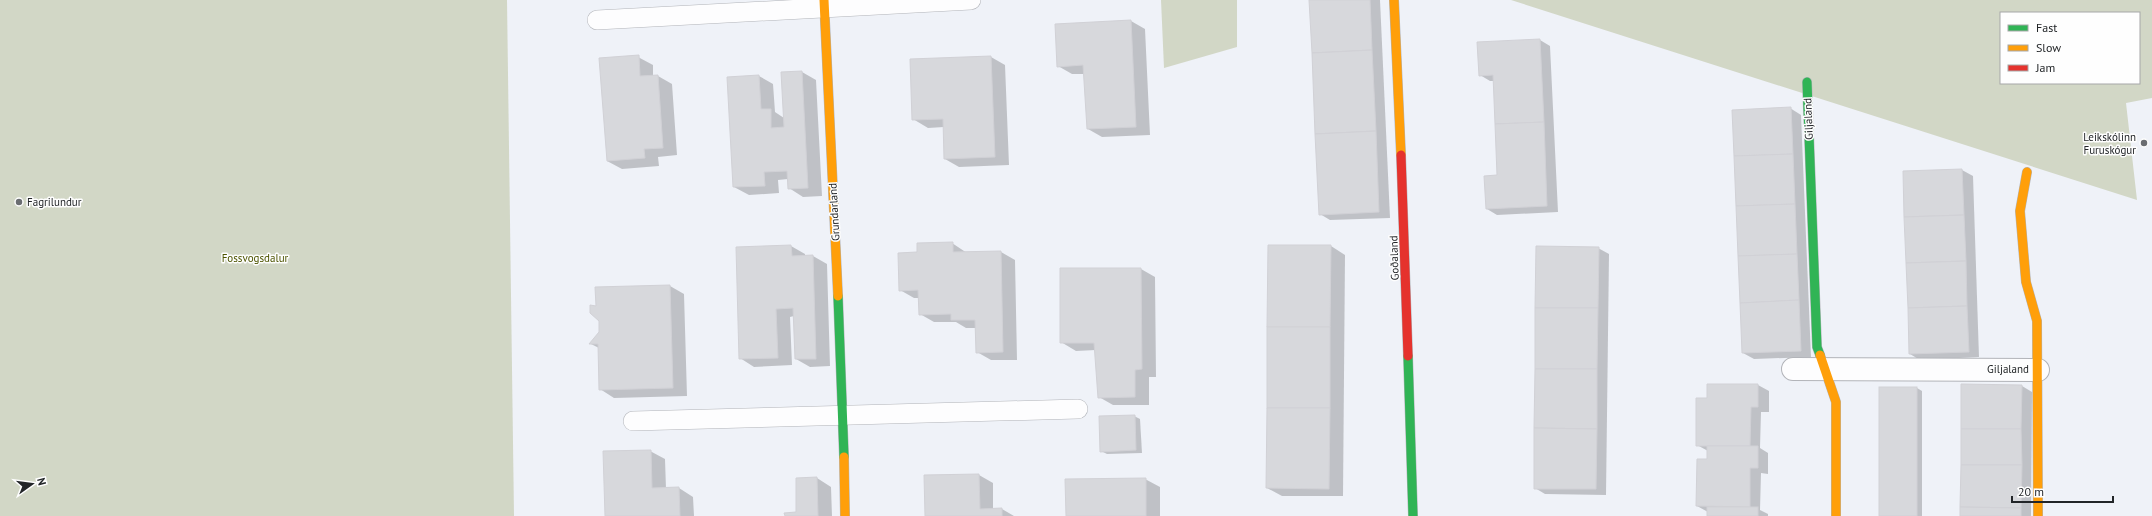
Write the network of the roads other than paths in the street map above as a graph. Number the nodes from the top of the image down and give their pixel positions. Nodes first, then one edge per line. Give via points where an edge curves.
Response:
1 (971, 0) edge
2 (1394, 0) edge
3 (824, 4) edge
4 (597, 20) dead end
5 (1807, 82) dead end
6 (2027, 172) dead end
7 (1794, 369) dead end
8 (1825, 369) junction
9 (2038, 370) junction
10 (1078, 410) dead end
11 (843, 416) junction
12 (633, 421) dead end
13 (845, 516) edge
14 (1413, 516) edge
15 (1836, 516) edge
16 (2038, 516) edge

1 - 3 lane
2 - 14 street, Goðaland via 1406,239
3 - 4 lane
3 - 11 street, Grundarland
5 - 8 street, Giljaland via 1817,347
6 - 9 street, Giljaland via 2020,211 2026,282 2037,321
7 - 8 street, Giljaland
8 - 9 street, Giljaland
8 - 15 street, Giljaland via 1836,402
9 - 16 street
10 - 11 lane
11 - 12 lane
11 - 13 street, Grundarland

